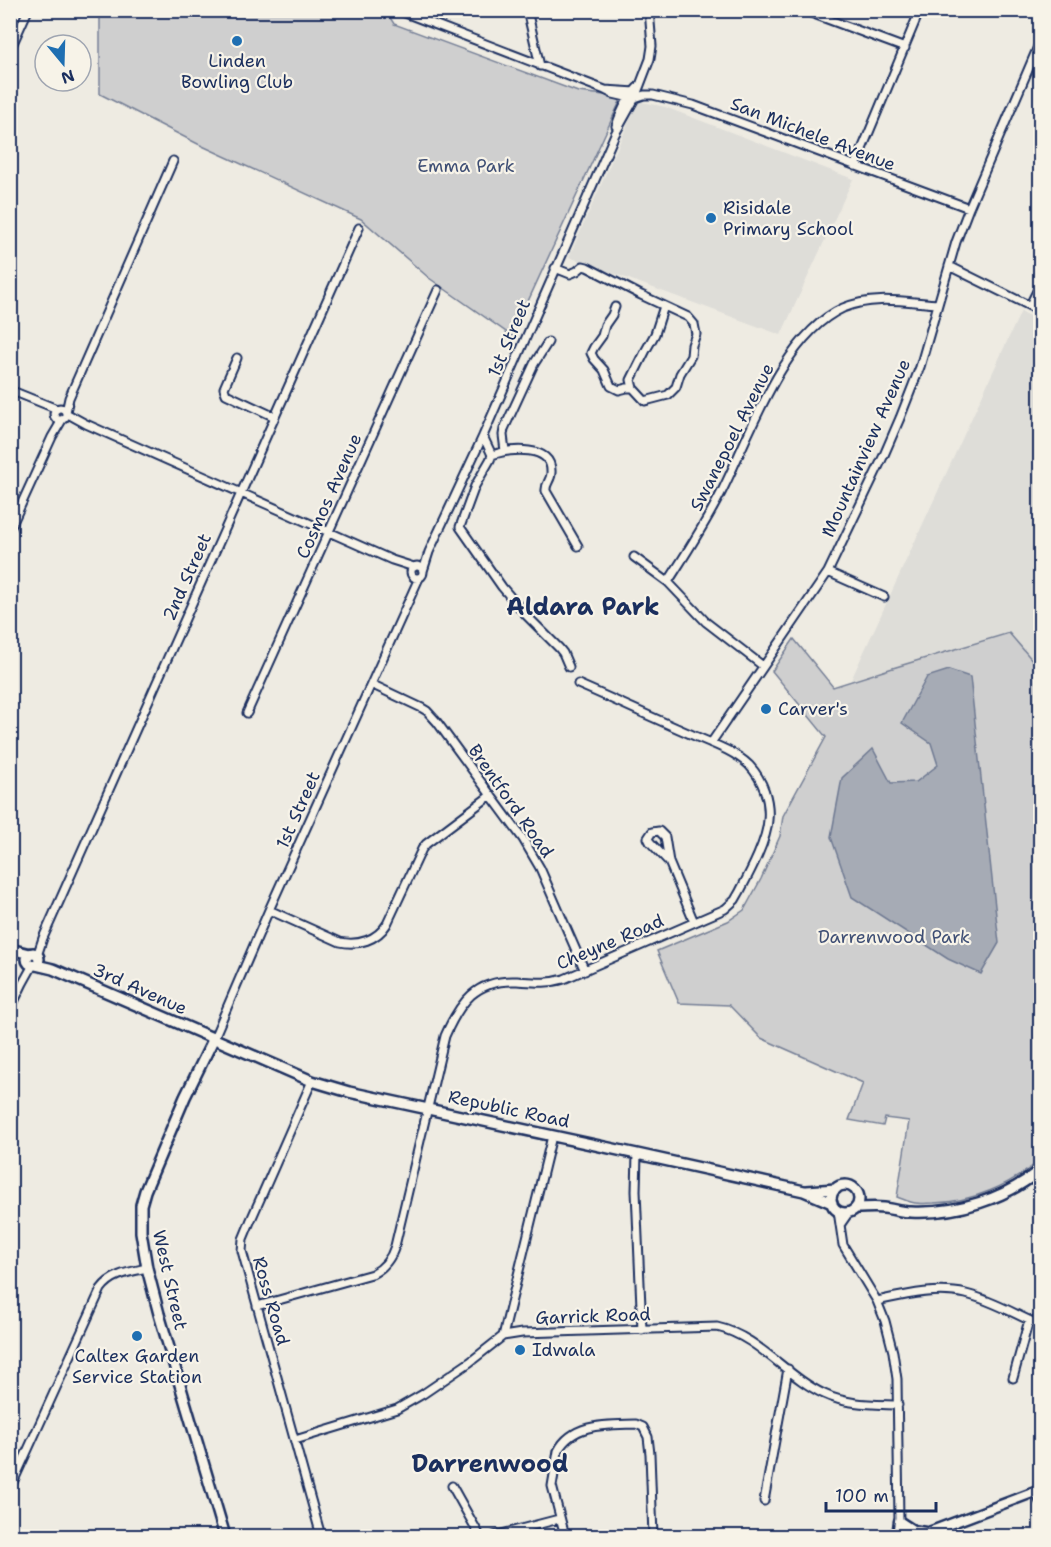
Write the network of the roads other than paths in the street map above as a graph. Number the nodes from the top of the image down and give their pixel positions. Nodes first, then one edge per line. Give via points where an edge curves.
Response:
1 (28, 10) edge
2 (527, 10) edge
3 (649, 10) edge
4 (802, 10) edge
5 (920, 10) edge
6 (400, 11) edge
7 (1041, 42) edge
8 (904, 48) junction
9 (10, 50) edge
10 (540, 66) junction
11 (636, 93) junction
12 (173, 161) dead end
13 (855, 166) junction
14 (969, 208) junction
15 (359, 228) dead end
16 (949, 266) junction
17 (555, 268) junction
18 (1041, 285) edge
19 (438, 291) dead end
20 (938, 304) junction
21 (1030, 305) junction
22 (664, 306) junction
23 (615, 308) dead end
24 (1041, 311) edge
25 (548, 342) dead end
26 (237, 358) dead end
27 (633, 388) junction
28 (10, 390) edge
29 (61, 414) junction
30 (275, 417) junction
31 (483, 436) junction
32 (505, 451) junction
33 (492, 455) junction
34 (241, 493) junction
35 (10, 529) edge
36 (329, 532) junction
37 (579, 546) dead end
38 (634, 557) dead end
39 (416, 572) junction
40 (828, 572) junction
41 (668, 582) junction
42 (884, 597) dead end
43 (763, 666) junction
44 (569, 667) dead end
45 (371, 684) junction
46 (578, 684) dead end
47 (246, 713) dead end
48 (711, 743) junction
49 (491, 795) junction
50 (669, 862) dead end
51 (269, 910) junction
52 (694, 922) junction
53 (11, 950) edge
54 (33, 959) junction
55 (585, 971) junction
56 (10, 1010) edge
57 (214, 1038) junction
58 (312, 1082) junction
59 (428, 1109) junction
60 (552, 1136) junction
61 (637, 1154) junction
62 (1041, 1170) edge
63 (836, 1189) junction
64 (804, 1191) junction
65 (859, 1195) junction
66 (835, 1207) junction
67 (881, 1207) junction
68 (853, 1210) junction
69 (840, 1225) junction
70 (147, 1268) junction
71 (877, 1301) junction
72 (257, 1306) junction
73 (1029, 1320) junction
74 (1041, 1325) edge
75 (642, 1330) junction
76 (503, 1336) junction
77 (788, 1369) junction
78 (1013, 1378) dead end
79 (898, 1405) junction
80 (295, 1440) junction
81 (452, 1486) dead end
82 (10, 1489) edge
83 (1038, 1491) edge
84 (764, 1502) dead end
85 (1041, 1502) edge
86 (559, 1519) junction
87 (899, 1521) junction
88 (927, 1533) junction
89 (225, 1536) edge
90 (321, 1536) edge
91 (480, 1536) edge
92 (494, 1536) edge
93 (565, 1536) edge
94 (653, 1536) edge
95 (897, 1536) edge
96 (904, 1536) edge
97 (918, 1536) edge

1 - 9 street
2 - 10 street
3 - 11 street, 1st Street via 652,52
4 - 8 street
5 - 8 street
6 - 10 street, San Michele Avenue
7 - 14 street, Mountainview Avenue
8 - 13 street
10 - 11 street, San Michele Avenue via 605,90
11 - 13 street, San Michele Avenue via 721,115
11 - 17 street, 1st Street
12 - 29 street
13 - 14 street, San Michele Avenue
14 - 16 street, Mountainview Avenue
15 - 30 street, 2nd Street
16 - 20 street, Mountainview Avenue
16 - 21 street
17 - 22 street via 570,274 584,266
17 - 31 street, 1st Street
18 - 21 street
19 - 36 street, Cosmos Avenue
20 - 40 street, Mountainview Avenue via 900,418
20 - 41 street, Swanepoel Avenue via 863,302 818,323 771,387 718,499
21 - 24 street
22 - 27 street via 656,334 632,376
22 - 27 street via 694,324 692,356 668,395 645,401
23 - 27 street via 591,353 611,386 619,390
25 - 32 street via 504,429
26 - 30 street via 224,388 226,394
28 - 29 street
29 - 34 street
29 - 35 street
30 - 34 street, 2nd Street
31 - 33 street
31 - 39 street, 1st Street
32 - 33 street
32 - 37 street via 540,453 546,458 551,472 546,491
33 - 44 street via 460,526 502,587 559,648
34 - 36 street
34 - 54 street, 2nd Street
36 - 39 street
36 - 47 street, Cosmos Avenue
38 - 41 street
39 - 45 street, 1st Street via 410,595
40 - 42 street
40 - 43 street, Mountainview Avenue
41 - 43 street via 706,622
43 - 48 street, Mountainview Avenue
45 - 49 street, Brentford Road via 427,711
45 - 51 street, 1st Street
46 - 48 street, Cheyne Road
48 - 52 street, Cheyne Road via 744,760 756,774 765,791 768,824 735,900 725,909
49 - 51 street via 426,844 387,924 374,938 357,944 340,942
49 - 55 street, Brentford Road via 535,857
50 - 52 street
51 - 57 street, 1st Street
52 - 55 street, Cheyne Road
53 - 54 main road, 3rd Avenue
54 - 56 street, 2nd Street
54 - 57 main road, 3rd Avenue
55 - 59 street, Cheyne Road via 555,982 498,981 474,992 453,1017 445,1036
57 - 58 main road, Republic Road
57 - 70 main road, West Street via 144,1195 141,1232
58 - 59 main road, Republic Road
58 - 72 street, Ross Road via 243,1239 244,1262
59 - 60 main road, Republic Road
59 - 72 street, Cheyne Road via 395,1246 387,1263 372,1274
60 - 61 main road, Republic Road
60 - 76 street
61 - 64 main road, Republic Road
61 - 75 street
62 - 67 main road via 1029,1180 975,1204 928,1212
63 - 64 main road, Republic Road
63 - 65 main road via 850,1185
63 - 66 main road via 832,1194
64 - 66 main road, Republic Road
65 - 67 main road
65 - 68 main road
66 - 68 main road
66 - 69 street
67 - 68 main road
68 - 69 street
69 - 71 street via 843,1245
70 - 82 street via 114,1277 101,1289
70 - 89 main road, West Street
71 - 73 street via 920,1293 964,1293
71 - 79 street via 893,1352
72 - 80 street, Ross Road
73 - 74 street
73 - 78 street
75 - 76 street, Garrick Road
75 - 77 street, Garrick Road via 726,1329
76 - 80 street, Garrick Road via 397,1409
77 - 79 street, Garrick Road via 834,1398
77 - 84 street
79 - 87 street
80 - 90 street, Ross Road
81 - 91 street
83 - 85 street
83 - 88 street
86 - 92 street
86 - 93 street
86 - 94 street via 552,1486 561,1446 594,1426 636,1424 648,1437
87 - 88 street
87 - 95 street
87 - 96 street
88 - 97 street

